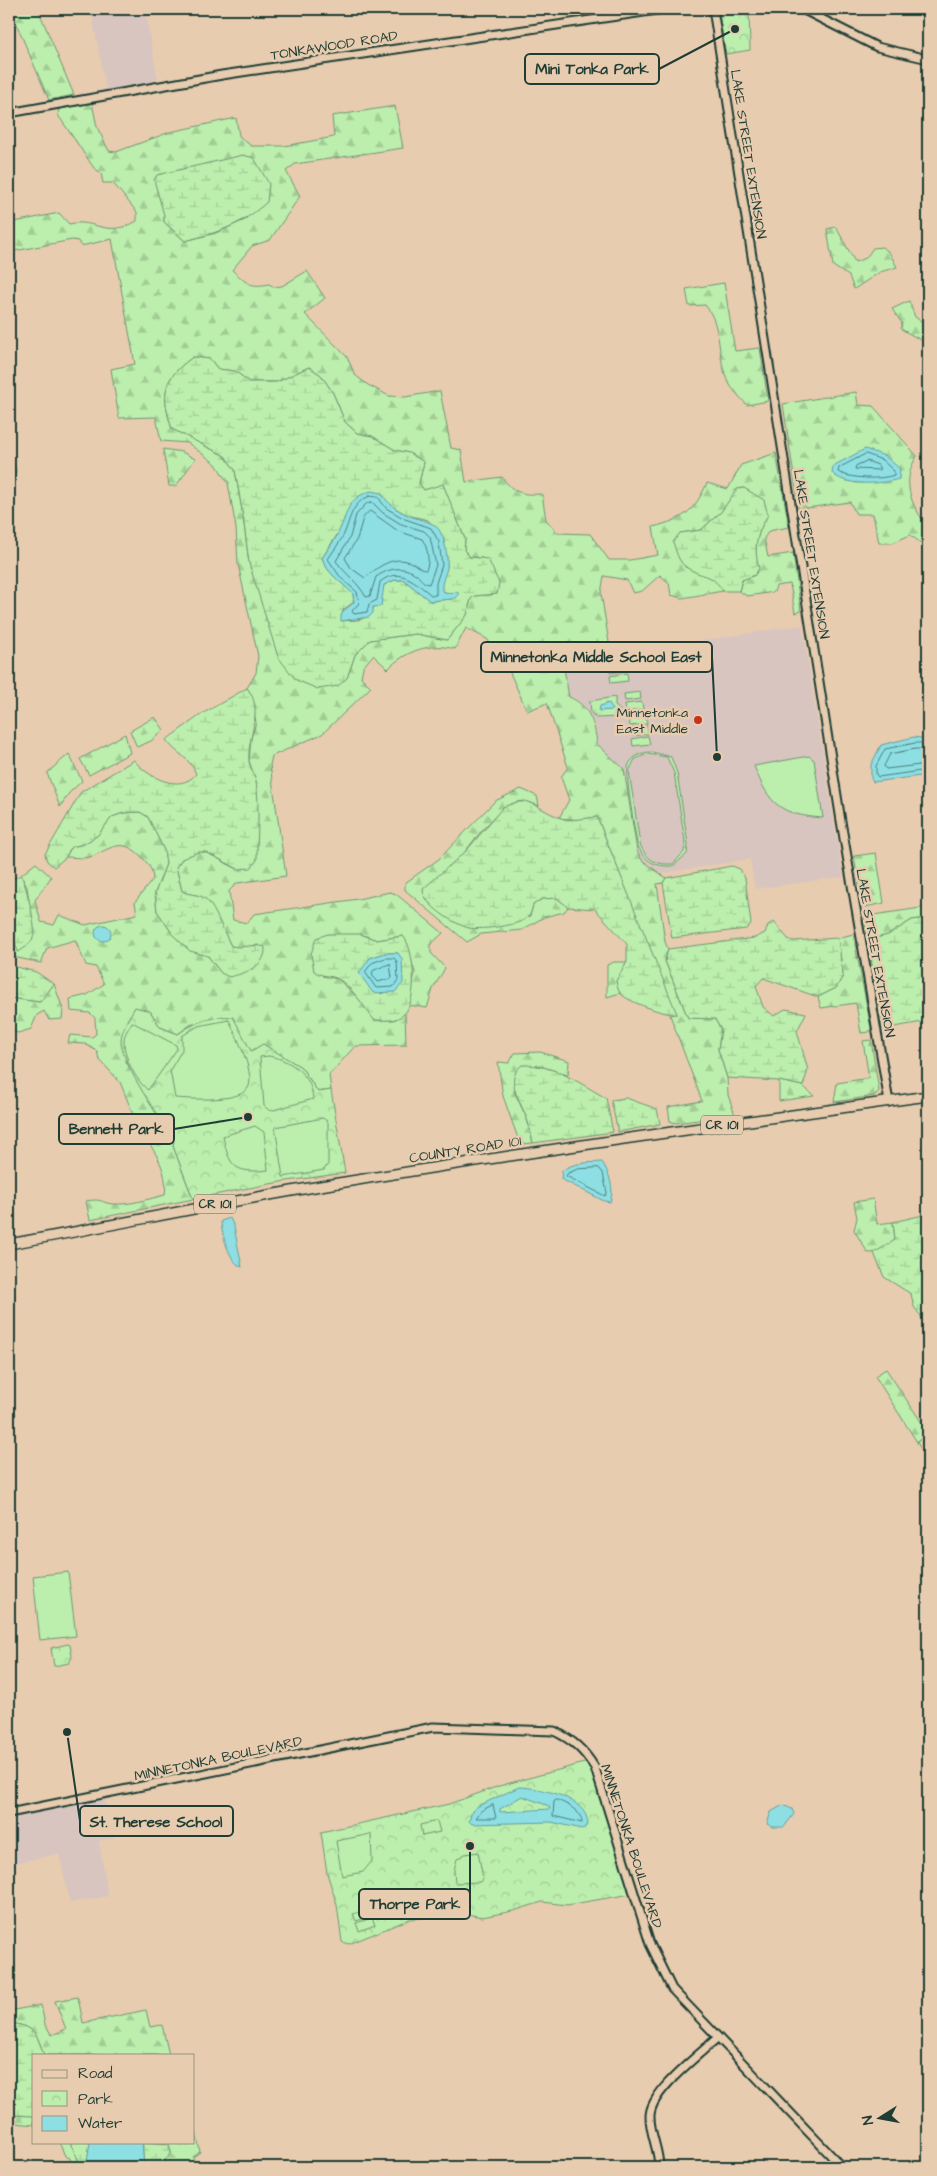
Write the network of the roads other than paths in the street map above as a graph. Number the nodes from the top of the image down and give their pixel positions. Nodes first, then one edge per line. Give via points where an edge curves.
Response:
1 (664, 9) edge
2 (713, 9) edge
3 (802, 9) edge
4 (928, 59) edge
5 (9, 113) edge
6 (928, 1096) edge
7 (889, 1102) junction
8 (9, 1244) edge
9 (9, 1814) edge
10 (717, 2038) junction
11 (659, 2167) edge
12 (842, 2167) edge

1 - 5 street, TONKAWOOD ROAD via 222,75
2 - 7 street, LAKE STREET EXTENSION via 841,821
3 - 4 street via 877,48
6 - 7 main road, COUNTY ROAD 101 / CR 101
7 - 8 main road, COUNTY ROAD 101 / CR 101 via 345,1182
9 - 10 street, MINNETONKA BOULEVARD via 432,1727 554,1732 571,1739 583,1749 595,1768 655,1956 672,1989
10 - 11 street via 659,2094 651,2108 650,2125
10 - 12 street, MINNETONKA BOULEVARD

